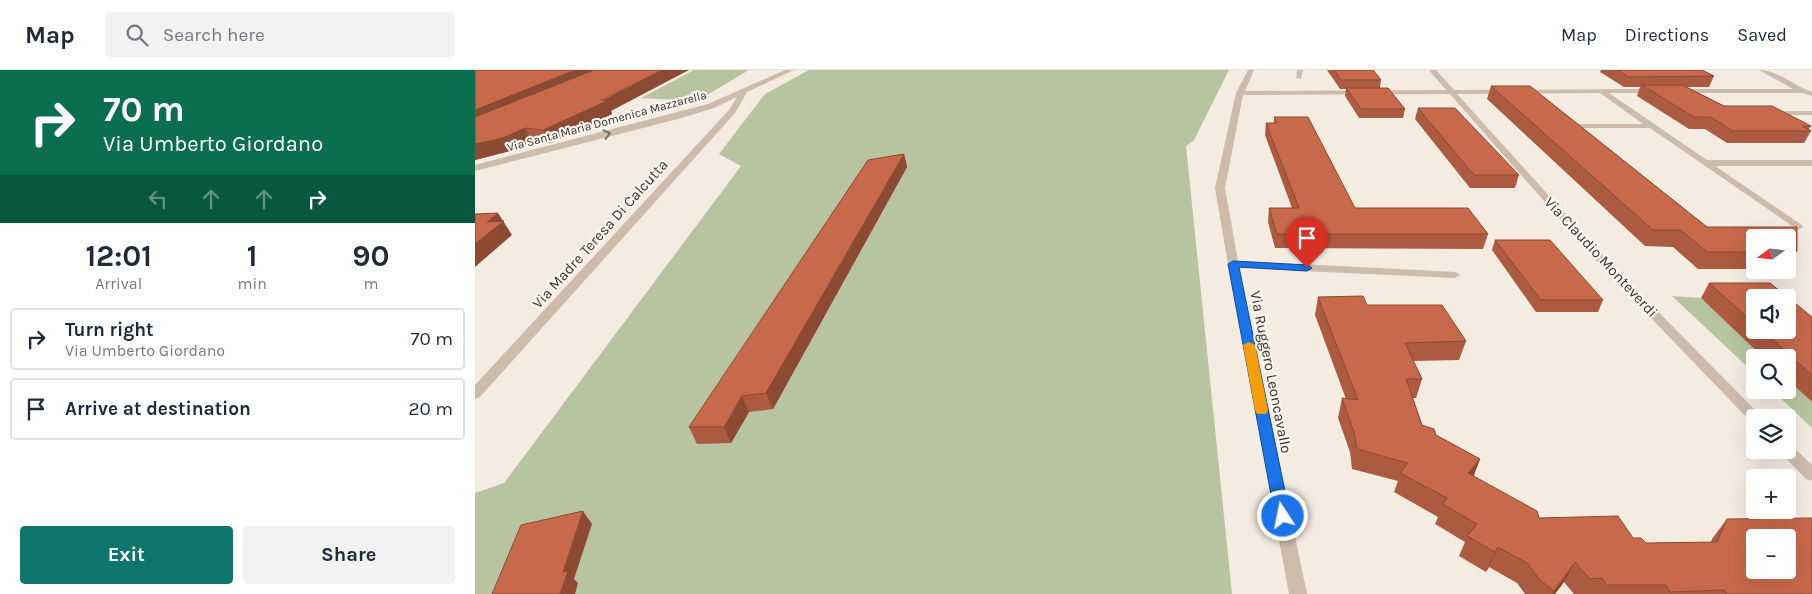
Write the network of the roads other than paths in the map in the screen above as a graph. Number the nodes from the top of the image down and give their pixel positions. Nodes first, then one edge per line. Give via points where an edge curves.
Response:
1 (791, 70) edge
2 (1251, 70) edge
3 (1300, 70) edge
4 (1432, 70) edge
5 (1762, 70) edge
6 (1299, 78) dead end
7 (1709, 83) edge
8 (1601, 91) junction
9 (1678, 91) junction
10 (1725, 91) junction
11 (1802, 91) junction
12 (744, 92) junction
13 (1451, 92) junction
14 (1241, 94) junction
15 (1812, 94) edge
16 (1694, 100) edge
17 (1765, 113) edge
18 (1812, 113) edge
19 (1652, 126) junction
20 (1591, 139) edge
21 (1705, 163) junction
22 (1812, 163) edge
23 (475, 168) edge
24 (1778, 227) edge
25 (1233, 264) junction
26 (1455, 275) dead end
27 (475, 394) edge
28 (1747, 409) edge
29 (1796, 459) edge
30 (1812, 475) edge
31 (1298, 594) edge

1 - 12 street, Via Santa Maria Domenica Mazzarella
2 - 14 street, Via Ruggero Leoncavallo
3 - 6 street
4 - 13 street, Via Claudio Monteverdi
5 - 11 street
7 - 10 street
8 - 9 street
8 - 13 street
8 - 19 street
9 - 10 street
9 - 16 street
10 - 11 street
11 - 15 street
23 -> 12 street, Via Santa Maria Domenica Mazzarella via 675,117
12 - 27 street, Via Madre Teresa Di Calcutta via 732,111
13 - 14 street
13 - 28 street, Via Claudio Monteverdi via 1604,263
14 - 25 street, Via Ruggero Leoncavallo via 1220,188
17 - 18 street
19 - 20 street via 1575,126
19 - 21 street
21 - 22 street
21 - 24 street via 1798,227
25 - 26 street
25 - 31 street, Via Ruggero Leoncavallo
29 - 30 street

